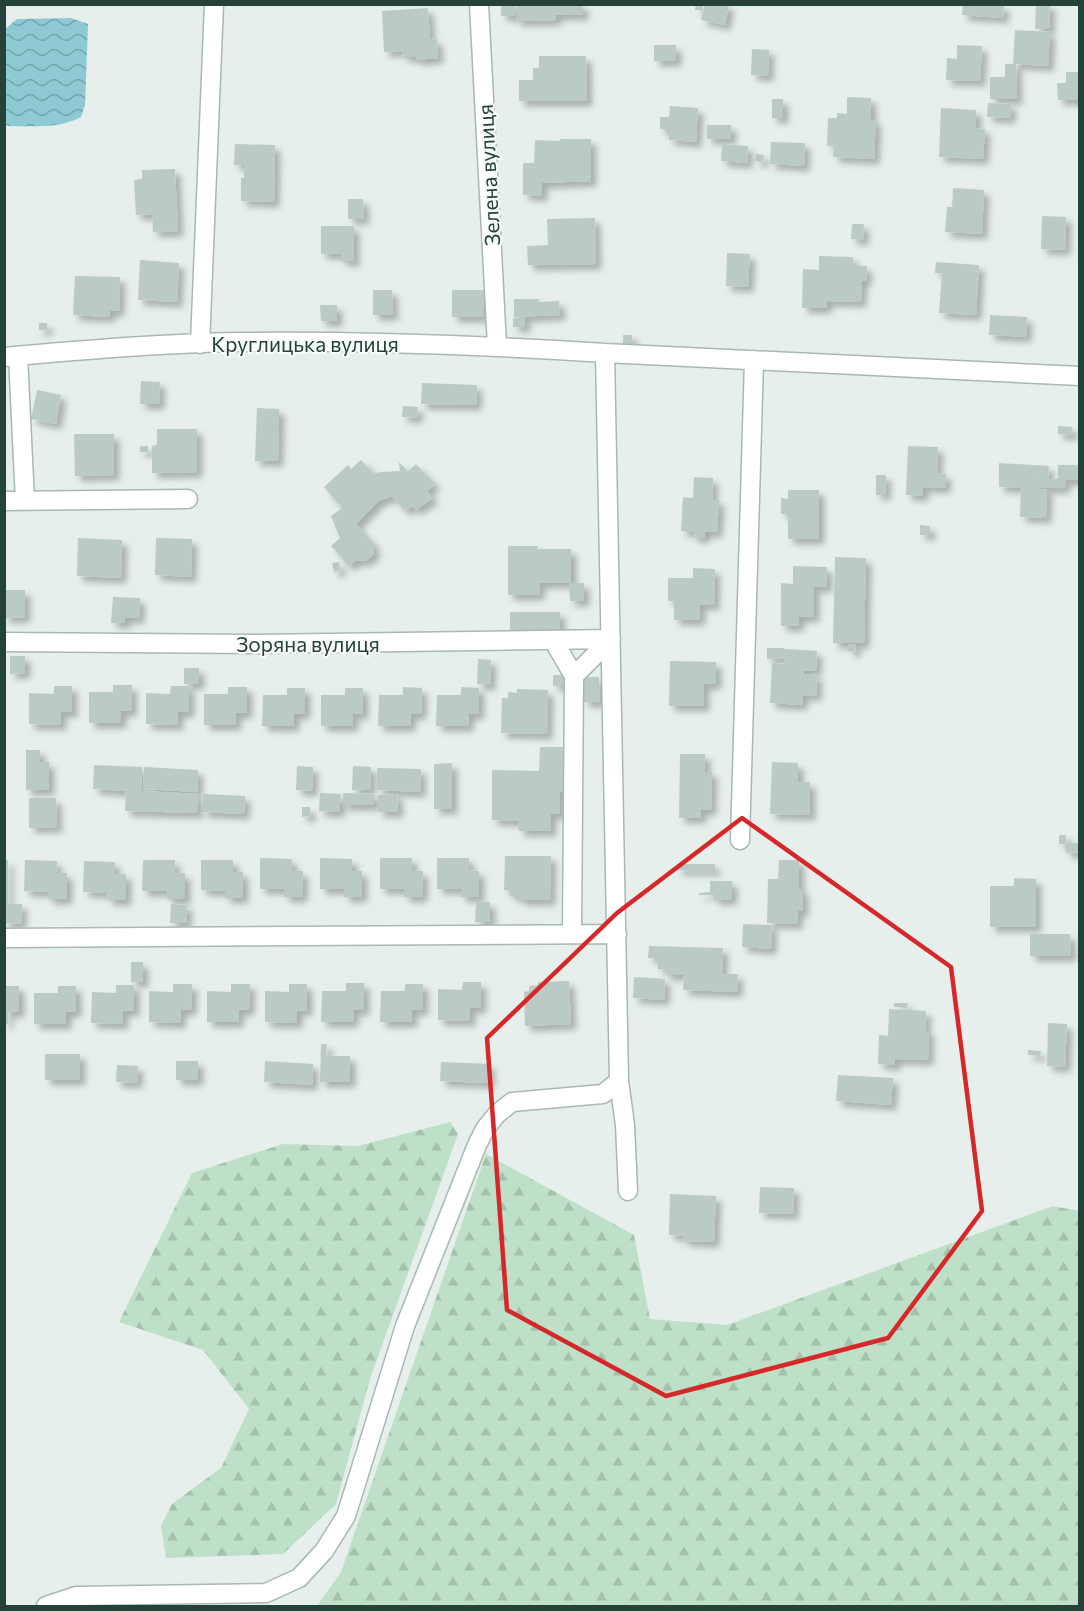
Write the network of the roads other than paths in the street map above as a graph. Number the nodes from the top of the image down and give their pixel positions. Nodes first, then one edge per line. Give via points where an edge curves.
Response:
1 (214, 4) edge
2 (479, 4) edge
3 (200, 344) junction
4 (496, 346) junction
5 (605, 353) junction
6 (11, 356) edge
7 (754, 360) junction
8 (1080, 376) edge
9 (188, 499) dead end
10 (4, 501) edge
11 (24, 501) junction
12 (611, 639) junction
13 (553, 640) junction
14 (4, 642) edge
15 (574, 676) junction
16 (740, 840) dead end
17 (572, 933) junction
18 (616, 934) junction
19 (4, 938) edge
20 (619, 1081) junction
21 (628, 1191) dead end
22 (46, 1606) edge

1 - 3 street
2 - 4 street, Зелена вулиця
3 - 4 street, Круглицька вулиця via 352,342
3 - 6 street, Круглицька вулиця
4 - 5 street, Круглицька вулиця
5 - 7 street, Круглицька вулиця
5 - 12 street
6 - 11 street
7 - 8 street, Круглицька вулиця
7 - 16 street
9 - 11 street
10 - 11 street
12 - 13 street, Зоряна вулиця
12 - 15 street
12 - 18 street
13 - 14 street, Зоряна вулиця
13 - 15 street
15 - 17 street
17 - 18 street
17 - 19 street
18 - 20 street
20 - 21 street
20 - 22 street via 603,1094 512,1102 485,1129 405,1326 346,1516 324,1551 299,1578 266,1593 76,1596

